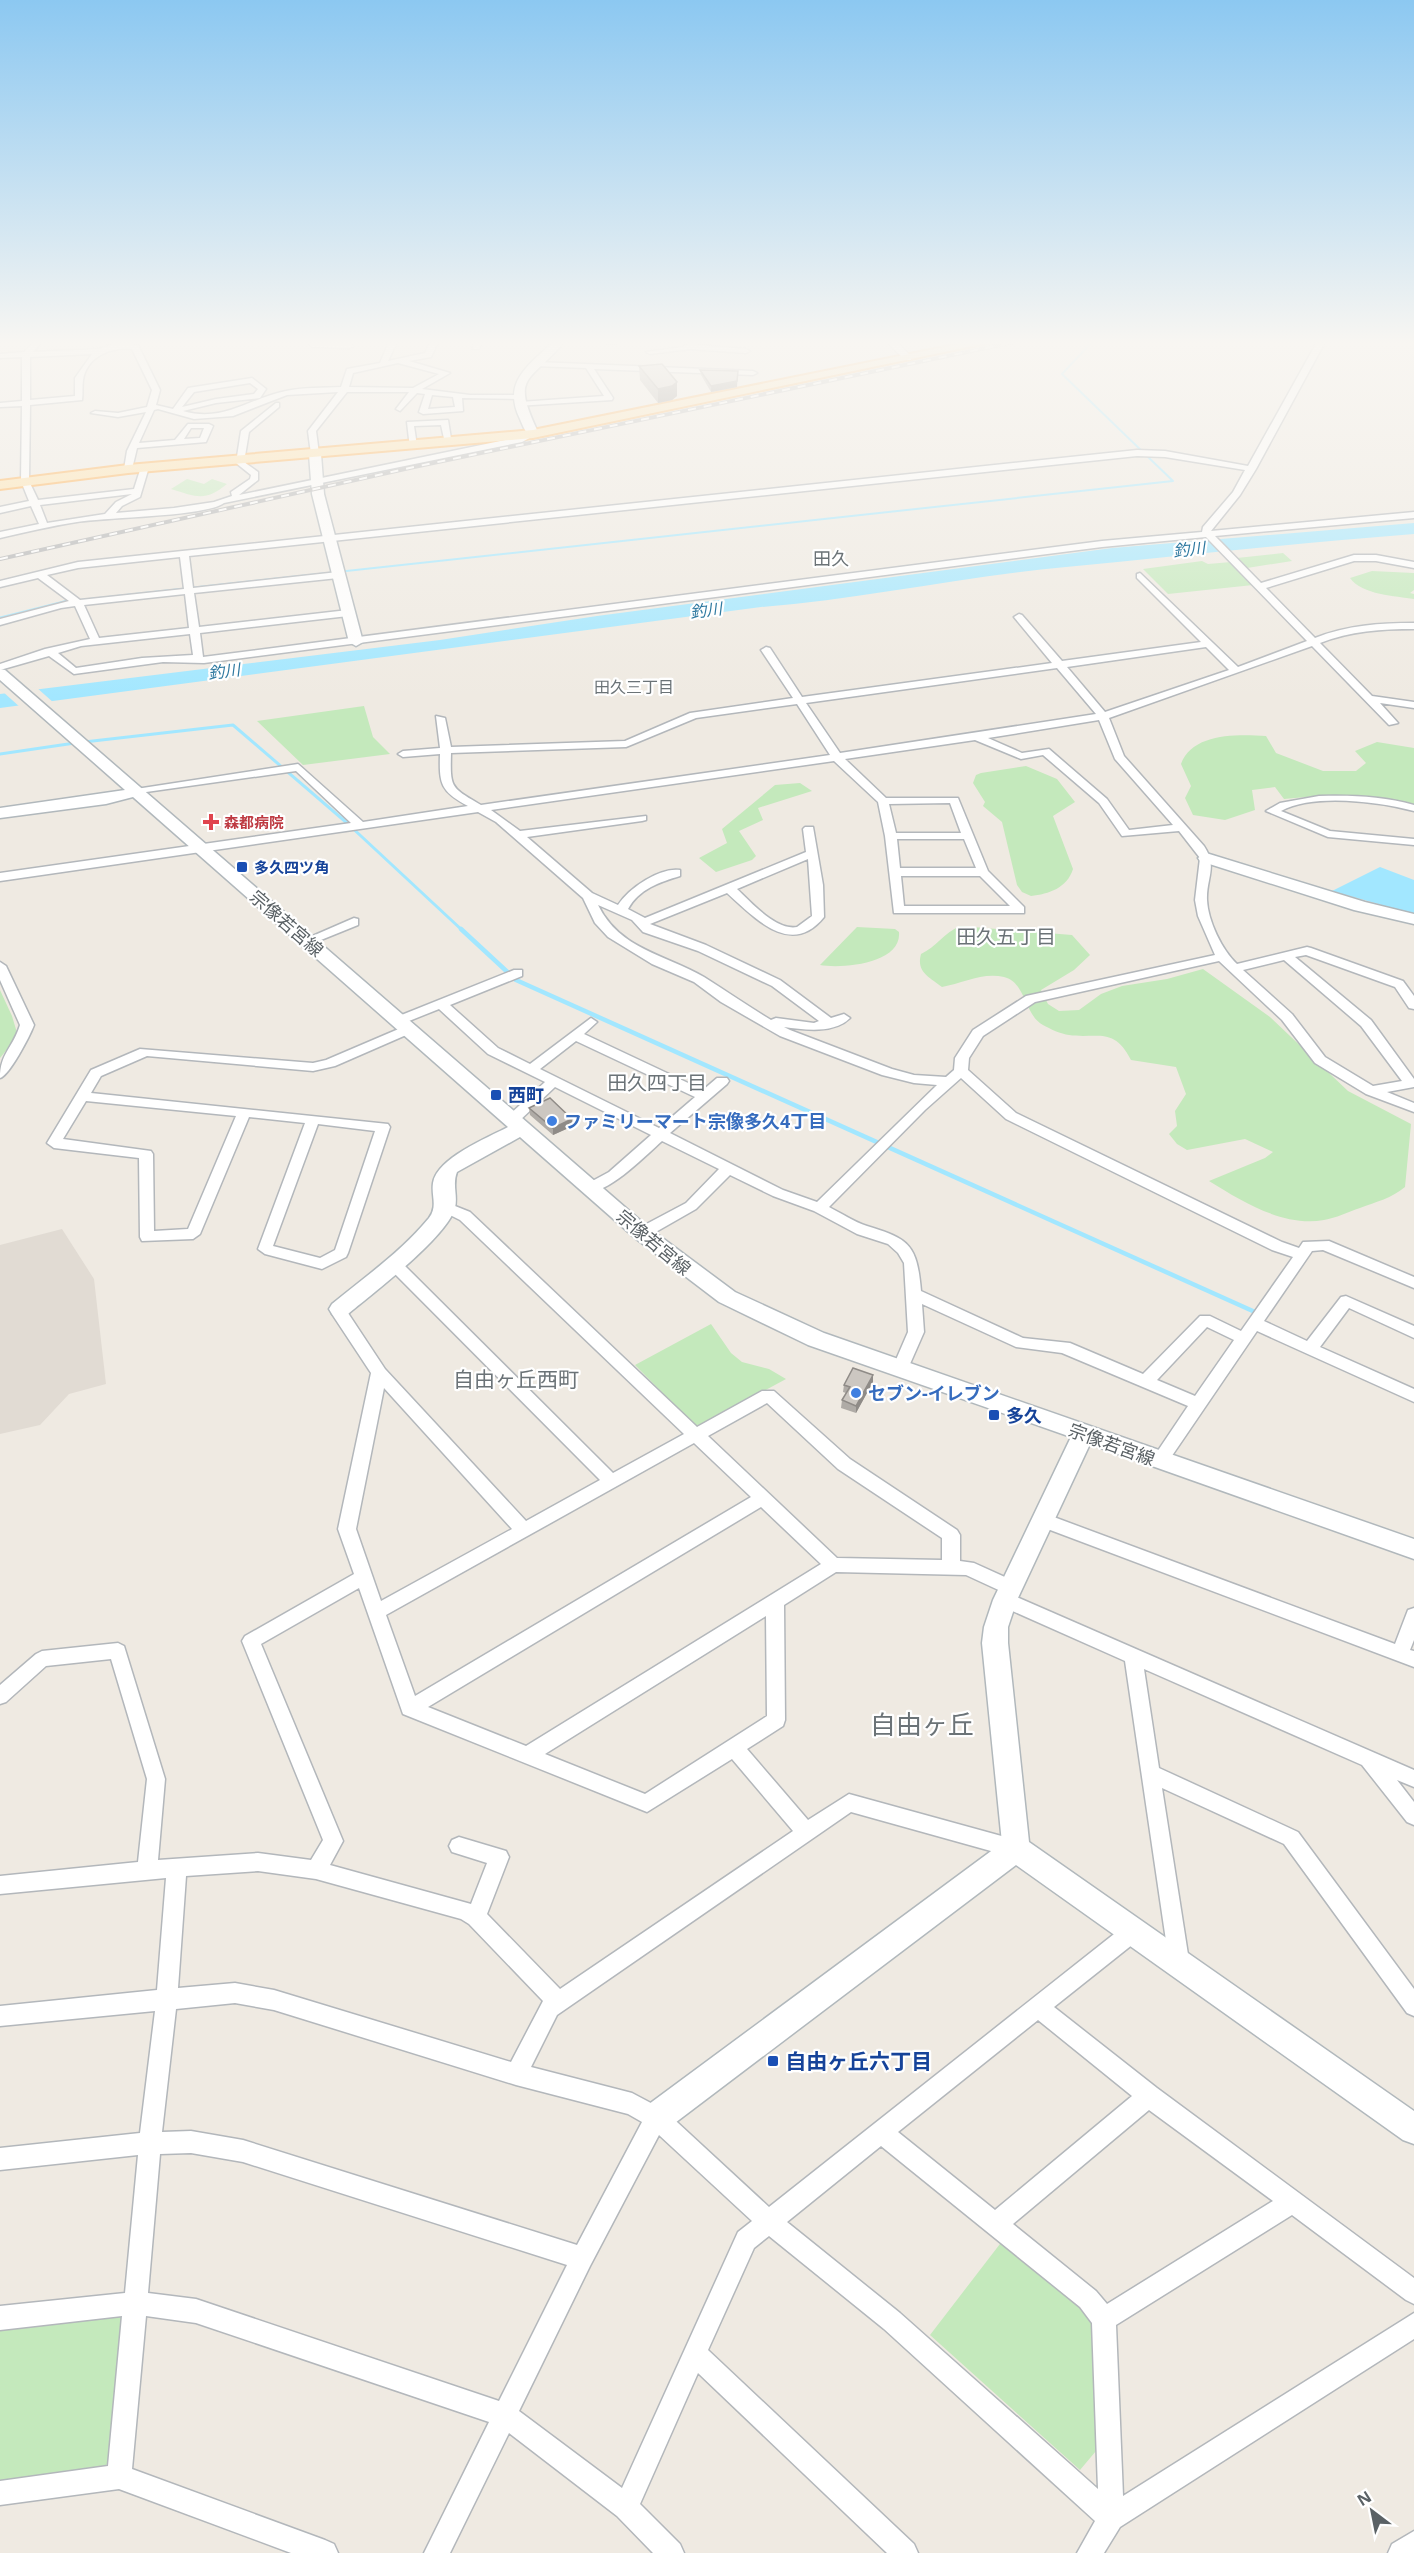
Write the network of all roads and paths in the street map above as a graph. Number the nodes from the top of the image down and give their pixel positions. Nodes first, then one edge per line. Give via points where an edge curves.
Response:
1 (25, 461) edge
2 (130, 461) edge
3 (225, 461) edge
4 (241, 461) edge
5 (316, 461) edge
6 (416, 461) edge
7 (1062, 461) edge
8 (1204, 461) edge
9 (1256, 461) edge
10 (145, 467) junction
11 (128, 469) junction
12 (1252, 469) junction
13 (25, 481) junction
14 (317, 481) junction
15 (0, 485) edge
16 (139, 491) junction
17 (221, 501) junction
18 (34, 503) junction
19 (0, 510) edge
20 (109, 515) junction
21 (1414, 515) edge
22 (45, 525) junction
23 (1208, 534) junction
24 (0, 535) edge
25 (329, 538) junction
26 (184, 554) junction
27 (1414, 565) edge
28 (38, 573) junction
29 (338, 575) junction
30 (1140, 576) dead end
31 (0, 584) edge
32 (1261, 586) junction
33 (190, 591) junction
34 (78, 603) junction
35 (348, 613) junction
36 (1019, 617) dead end
37 (0, 622) edge
38 (1414, 626) edge
39 (195, 629) junction
40 (95, 640) junction
41 (356, 642) junction
42 (1316, 642) junction
43 (1209, 644) junction
44 (766, 650) dead end
45 (49, 651) junction
46 (198, 657) junction
47 (1061, 665) junction
48 (0, 667) edge
49 (1236, 671) junction
50 (0, 673) edge
51 (1371, 699) junction
52 (798, 702) junction
53 (1414, 705) edge
54 (1103, 716) junction
55 (440, 718) dead end
56 (1393, 723) dead end
57 (976, 737) junction
58 (446, 750) junction
59 (403, 754) dead end
60 (837, 757) junction
61 (136, 792) junction
62 (883, 801) junction
63 (478, 808) junction
64 (1414, 808) edge
65 (0, 813) edge
66 (642, 818) dead end
67 (359, 824) junction
68 (1182, 828) junction
69 (809, 829) dead end
70 (518, 835) junction
71 (891, 836) junction
72 (969, 836) junction
73 (1414, 842) edge
74 (199, 847) junction
75 (813, 853) junction
76 (1206, 858) junction
77 (894, 872) junction
78 (983, 872) junction
79 (676, 873) dead end
80 (0, 877) edge
81 (729, 888) junction
82 (588, 896) junction
83 (621, 911) junction
84 (1414, 919) edge
85 (354, 922) dead end
86 (643, 923) junction
87 (307, 941) junction
88 (1287, 956) junction
89 (1222, 957) junction
90 (0, 966) edge
91 (1235, 968) junction
92 (518, 973) dead end
93 (441, 1004) junction
94 (1414, 1005) edge
95 (844, 1018) dead end
96 (761, 1019) junction
97 (591, 1022) dead end
98 (830, 1023) junction
99 (404, 1025) junction
100 (575, 1035) junction
101 (532, 1069) junction
102 (961, 1071) junction
103 (0, 1074) edge
104 (555, 1080) junction
105 (722, 1081) dead end
106 (949, 1081) junction
107 (1412, 1083) edge
108 (1371, 1091) junction
109 (82, 1096) junction
110 (704, 1096) junction
111 (1414, 1107) edge
112 (244, 1113) junction
113 (312, 1119) junction
114 (516, 1124) junction
115 (661, 1134) junction
116 (728, 1168) junction
117 (590, 1188) junction
118 (445, 1207) junction
119 (819, 1208) junction
120 (642, 1233) junction
121 (1301, 1254) junction
122 (394, 1264) junction
123 (1414, 1283) edge
124 (913, 1294) junction
125 (340, 1309) joint
126 (1253, 1323) junction
127 (1414, 1332) edge
128 (1244, 1338) junction
129 (1310, 1348) junction
130 (900, 1369) junction
131 (379, 1373) junction
132 (1146, 1381) junction
133 (1414, 1396) edge
134 (1198, 1404) junction
135 (1084, 1433) junction
136 (697, 1434) junction
137 (1159, 1461) junction
138 (612, 1482) junction
139 (762, 1498) junction
140 (1043, 1520) junction
141 (525, 1532) junction
142 (1414, 1549) edge
143 (833, 1565) junction
144 (951, 1566) junction
145 (363, 1577) junction
146 (1009, 1594) junction
147 (775, 1600) junction
148 (377, 1612) junction
149 (1414, 1615) edge
150 (1133, 1656) junction
151 (1407, 1656) edge
152 (0, 1696) edge
153 (410, 1708) junction
154 (734, 1748) junction
155 (529, 1754) junction
156 (1368, 1760) junction
157 (1150, 1773) junction
158 (1414, 1779) edge
159 (1414, 1816) edge
160 (806, 1832) junction
161 (459, 1846) dead end
162 (1016, 1849) junction
163 (177, 1868) junction
164 (316, 1870) junction
165 (147, 1871) junction
166 (0, 1885) edge
167 (476, 1917) junction
168 (1135, 1930) junction
169 (1179, 1961) junction
170 (167, 1998) junction
171 (558, 2002) junction
172 (1414, 2006) edge
173 (1039, 2008) junction
174 (0, 2016) edge
175 (516, 2074) junction
176 (1149, 2096) junction
177 (656, 2118) junction
178 (1414, 2129) edge
179 (883, 2134) junction
180 (150, 2143) junction
181 (0, 2159) edge
182 (1294, 2201) junction
183 (769, 2222) junction
184 (995, 2225) junction
185 (582, 2258) junction
186 (1414, 2292) edge
187 (135, 2303) junction
188 (0, 2318) edge
189 (1104, 2319) junction
190 (1414, 2325) edge
191 (695, 2354) junction
192 (505, 2415) junction
193 (119, 2477) junction
194 (0, 2493) edge
195 (626, 2508) junction
196 (1111, 2518) junction
197 (1414, 2544) edge
198 (284, 2547) edge
199 (325, 2553) edge
200 (437, 2553) edge
201 (671, 2553) edge
202 (905, 2553) edge
203 (1090, 2553) edge
204 (1401, 2553) edge

1 - 13 street
2 - 11 street
3 - 10 main road
4 - 17 street via 255,474 254,480
5 - 14 street
6 - 14 street
7 - 25 street
8 - 12 street
9 - 12 street
10 - 11 main road
10 - 16 street
11 - 13 main road
12 - 23 street via 1238,493 1206,529
13 - 15 main road
13 - 18 street
14 - 17 street
14 - 25 street
16 - 18 street
16 - 20 street
17 - 20 street via 174,511
18 - 19 street
18 - 22 street
20 - 22 street
21 - 23 street
22 - 24 street
23 - 32 street
23 - 41 street via 928,565
25 - 26 street
25 - 29 street
26 - 28 street
26 - 33 street
27 - 32 street via 1354,558 1282,583
28 - 31 street
28 - 34 street
29 - 33 street
29 - 35 street
30 - 43 street
32 - 42 street
33 - 34 street
33 - 39 street
34 - 37 street
34 - 40 street
35 - 39 street
35 - 41 street
36 - 47 street
38 - 42 street via 1336,633
39 - 40 street
39 - 46 street
40 - 45 street
41 - 46 street via 204,660
42 - 49 street
42 - 51 street
43 - 47 street
43 - 49 street
44 - 52 street
45 - 46 street via 74,671
45 - 48 street
47 - 52 street
47 - 54 street
49 - 54 street
50 - 61 street, 宗像若宮線
51 - 53 street
51 - 56 street
52 - 58 street via 694,715 679,719 648,738 626,744
52 - 60 street
54 - 57 street
54 - 68 street via 1119,757
55 - 58 street
57 - 60 street
57 - 68 street via 1021,756 1045,751 1103,801 1126,834
58 - 59 street
58 - 63 street via 445,782 453,794
60 - 62 street
60 - 63 street
61 - 65 street
61 - 67 street via 298,767
61 - 74 street, 宗像若宮線
62 - 71 street
62 - 72 street via 954,800
63 - 67 street
63 - 70 street
64 - 73 street via 1338,799 1281,803 1272,811 1328,834
66 - 70 street
67 - 74 street
68 - 76 street
69 - 75 street
70 - 82 street
71 - 72 street
71 - 77 street
72 - 78 street
74 - 80 street
74 - 87 street, 宗像若宮線
75 - 81 street
75 - 81 street via 818,917 800,931 792,933 770,923
76 - 84 street
76 - 89 street via 1201,900
77 - 78 street
77 - 78 street via 898,910 1020,910
79 - 83 street via 650,882 628,896
81 - 86 street
82 - 83 street
82 - 96 street via 601,923 612,934 656,961 698,978
83 - 86 street
85 - 87 street
86 - 98 street via 647,929 702,948 776,983
87 - 99 street, 宗像若宮線
88 - 91 street
88 - 94 street via 1307,951 1399,984
88 - 107 street via 1366,1023
89 - 91 street
89 - 102 street via 1031,999 978,1033 962,1058
90 - 103 street via 27,1025 26,1034
91 - 108 street via 1287,1017 1320,1060
92 - 93 street
93 - 99 street
93 - 101 street via 493,1052
95 - 98 street
96 - 98 street via 814,1027
96 - 106 street via 785,1033 887,1072 914,1079
97 - 100 street
99 - 109 street via 330,1063 313,1067 145,1052 96,1073
99 - 114 street, 宗像若宮線
100 - 101 street
100 - 110 street
101 - 104 street
102 - 106 street
102 - 121 street via 1011,1116 1277,1246
104 - 114 street
104 - 115 street
105 - 110 street
106 - 119 street
107 - 108 street
108 - 111 street
109 - 112 street
109 - 112 street via 54,1143 146,1154 147,1237 193,1234
110 - 115 street
112 - 113 street
113 - 113 street via 383,1127 341,1253 322,1264 265,1250
114 - 117 street, 宗像若宮線
114 - 118 street via 448,1168 443,1182
115 - 116 street
115 - 117 street via 614,1175
116 - 119 street via 777,1193
116 - 120 street via 691,1206
117 - 120 street, 宗像若宮線
118 - 122 street via 438,1221
118 - 136 street via 465,1216
119 - 124 street via 892,1240 911,1263
120 - 130 street, 宗像若宮線 via 692,1274 751,1311
121 - 123 street via 1308,1246 1324,1245
121 - 126 street
122 - 125 street
122 - 138 street
124 - 130 street via 916,1332
124 - 132 street via 1021,1343 1064,1347
125 - 131 street via 350,1332
126 - 128 street
126 - 129 street
127 - 129 street via 1346,1301
128 - 132 street via 1205,1320
128 - 134 street
129 - 133 street
130 - 135 street, 宗像若宮線
131 - 141 street
131 - 145 street via 347,1529
132 - 134 street
134 - 137 street
135 - 137 street, 宗像若宮線
135 - 140 street
136 - 138 street
136 - 139 street
136 - 144 street via 768,1395 844,1464 951,1535
137 - 142 street, 宗像若宮線
138 - 141 street
139 - 143 street
139 - 153 street
140 - 146 street
140 - 151 street
141 - 148 street
143 - 144 street
143 - 147 street
144 - 146 street via 968,1568
145 - 148 street
145 - 164 street via 251,1641 333,1840
146 - 150 street
146 - 162 street via 996,1627 995,1643
147 - 154 street via 776,1720
147 - 155 street
148 - 153 street
149 - 151 street
150 - 156 street
150 - 157 street
152 - 165 street via 42,1659 118,1651 156,1779
153 - 155 street
154 - 155 street via 647,1803
154 - 160 street
156 - 158 street
156 - 159 street
157 - 169 street
157 - 172 street via 1291,1838
160 - 162 street via 849,1803
160 - 171 street
161 - 167 street via 499,1857
162 - 168 street
162 - 177 street
163 - 164 street via 258,1862
163 - 165 street
163 - 170 street
164 - 167 street
165 - 166 street
167 - 171 street
168 - 169 street
168 - 173 street
169 - 178 street
170 - 174 street
170 - 175 street via 235,1993 274,2000
170 - 180 street
171 - 175 street via 550,2008
173 - 176 street
173 - 179 street
175 - 177 street via 632,2104
176 - 182 street
176 - 184 street
177 - 183 street
177 - 185 street
179 - 183 street
179 - 184 street
180 - 181 street
180 - 185 street via 191,2142 243,2151
180 - 187 street
182 - 186 street
182 - 189 street
183 - 191 street via 746,2240
183 - 196 street via 892,2321
184 - 189 street via 1088,2299
185 - 192 street
187 - 188 street
187 - 192 street via 196,2311
187 - 193 street
189 - 196 street
190 - 196 street
191 - 195 street
191 - 202 street
192 - 195 street
192 - 200 street
193 - 194 street
193 - 198 street
195 - 201 street
196 - 203 street
197 - 204 street
198 - 199 street

